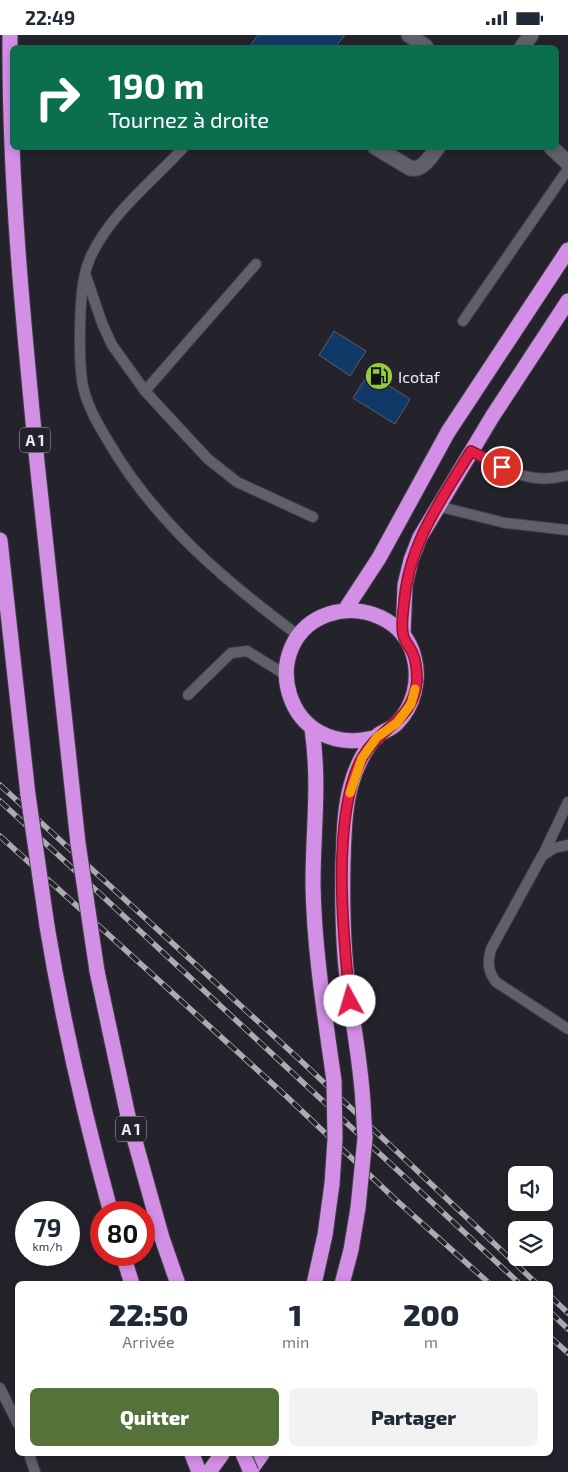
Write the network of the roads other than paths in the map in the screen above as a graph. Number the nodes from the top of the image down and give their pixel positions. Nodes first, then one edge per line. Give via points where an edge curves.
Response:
1 (10, 35) edge
2 (409, 35) edge
3 (532, 35) edge
4 (423, 45) edge
5 (524, 45) edge
6 (10, 124) edge
7 (11, 150) edge
8 (181, 150) edge
9 (380, 150) edge
10 (436, 150) edge
11 (554, 150) edge
12 (568, 163) edge
13 (568, 169) edge
14 (568, 251) edge
15 (256, 264) dead end
16 (85, 273) junction
17 (568, 301) edge
18 (463, 321) dead end
19 (145, 391) junction
20 (471, 451) junction
21 (568, 475) edge
22 (437, 506) junction
23 (313, 517) dead end
24 (568, 530) edge
25 (0, 540) edge
26 (345, 610) junction
27 (403, 635) junction
28 (299, 636) junction
29 (286, 675) junction
30 (188, 695) dead end
31 (312, 729) junction
32 (377, 737) junction
33 (568, 802) edge
34 (568, 845) edge
35 (542, 856) junction
36 (568, 1029) edge
37 (108, 1201) edge
38 (126, 1266) edge
39 (131, 1281) edge
40 (177, 1281) edge
41 (315, 1281) edge
42 (343, 1281) edge
43 (0, 1388) edge
44 (15, 1418) edge
45 (30, 1456) edge
46 (193, 1456) edge
47 (221, 1456) edge
48 (244, 1456) edge
49 (261, 1456) edge
50 (35, 1472) edge
51 (200, 1472) edge
52 (209, 1472) edge
53 (250, 1472) edge

1 - 6 highway, A 1, bridge
2 - 4 street
3 - 5 street
7 - 40 highway, A 1, bridge via 22,320 78,843 97,971 128,1116
8 - 16 lane via 104,234
9 - 10 street via 416,169 423,166
11 - 12 street
13 - 18 lane
14 - 26 highway via 448,432 380,557
15 - 19 lane
16 - 19 lane via 112,345
16 - 28 lane via 80,334 83,387 94,418 121,464 154,507 201,558
17 - 20 highway
19 - 23 lane via 208,459 236,482
20 - 21 lane via 517,475 551,480
20 - 22 highway
22 - 24 lane via 505,523
22 - 27 highway via 411,560 405,585
25 - 37 highway, A 1, bridge via 28,795 47,926 79,1093
26 - 27 highway via 383,618
26 - 28 highway via 312,623
27 - 32 highway via 414,656 417,680 411,704 397,723
28 - 29 highway via 289,654
29 - 30 lane via 247,651 231,653
29 - 31 highway via 289,695 298,714
31 - 32 highway via 344,742
31 - 41 highway, bridge via 318,793 313,885 317,949 334,1081 335,1139 325,1235
32 - 42 highway, bridge via 362,758 351,784 344,845 346,961 360,1054 365,1138 358,1208
33 - 35 lane
34 - 35 lane via 554,848
35 - 36 lane via 491,949 489,973 496,983
38 - 39 highway
43 - 44 lane
45 - 50 lane
46 - 51 highway
47 - 52 highway
48 - 53 highway, bridge
49 - 53 highway

